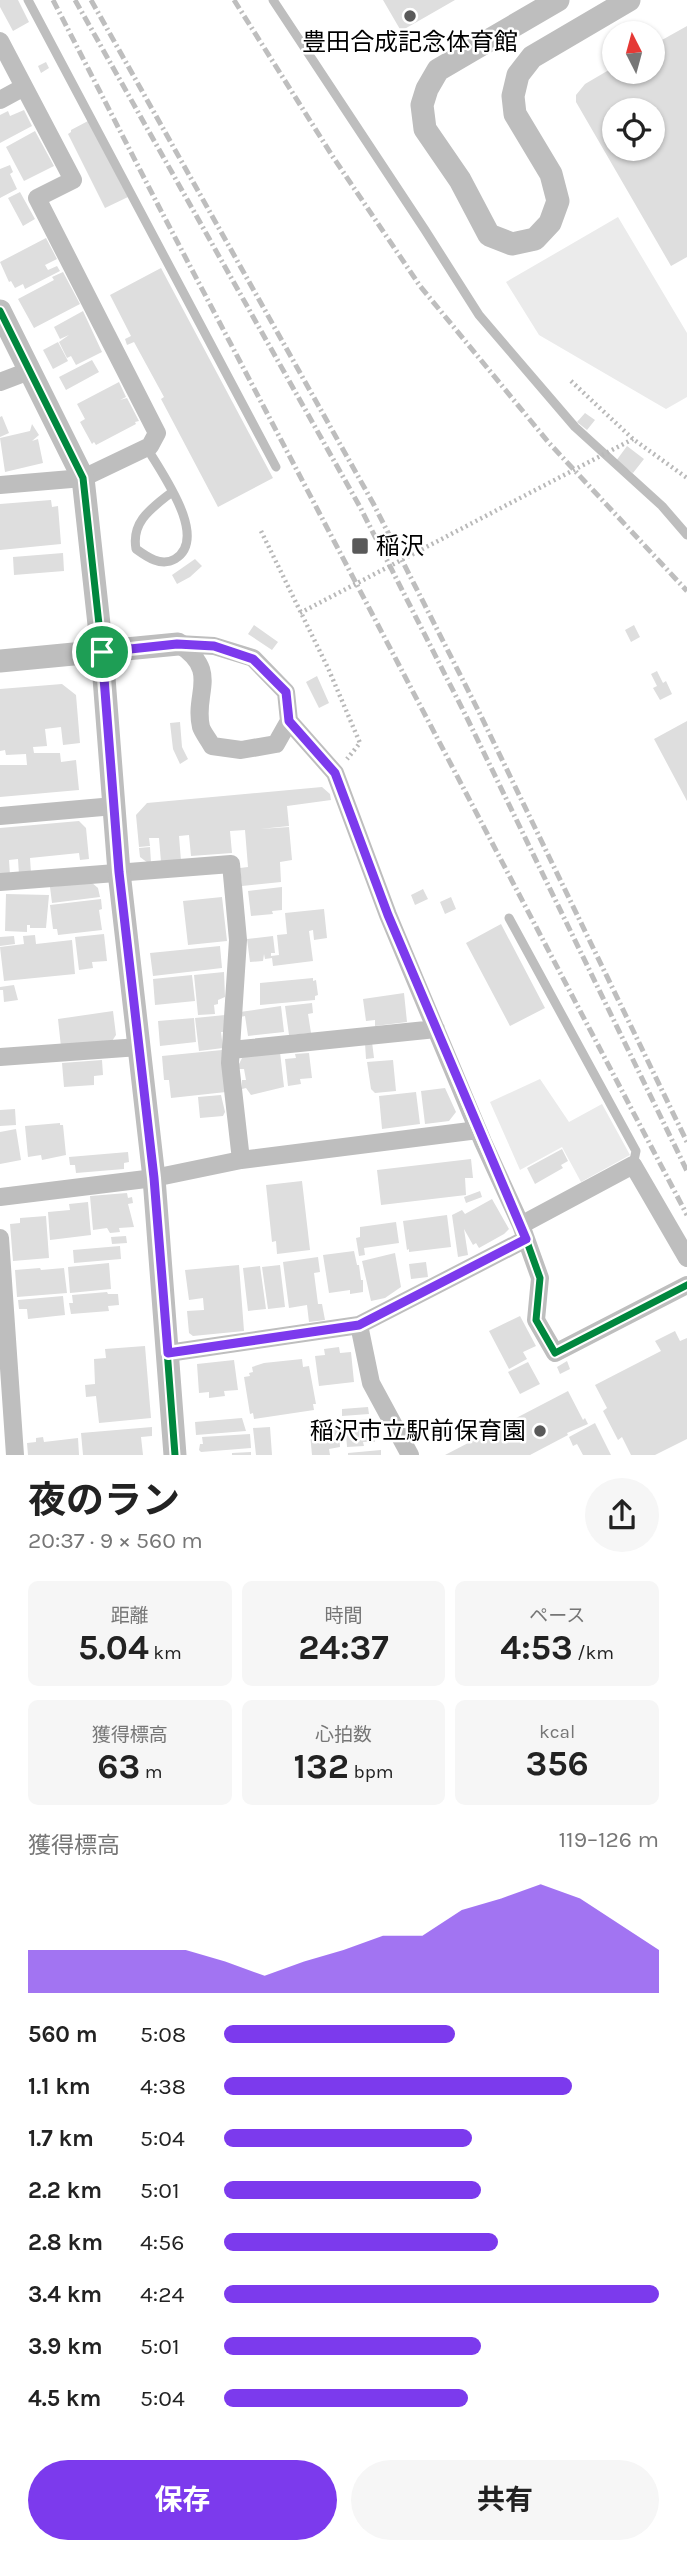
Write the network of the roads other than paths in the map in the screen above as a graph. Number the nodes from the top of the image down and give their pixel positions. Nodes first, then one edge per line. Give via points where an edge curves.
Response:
1 (28, 0) edge
2 (273, 0) edge
3 (558, 0) edge
4 (629, 0) edge
5 (0, 41) edge
6 (24, 87) junction
7 (0, 100) edge
8 (0, 311) edge
9 (29, 371) junction
10 (0, 382) edge
11 (147, 448) junction
12 (276, 467) dead end
13 (83, 478) junction
14 (0, 485) edge
15 (172, 492) junction
16 (687, 535) edge
17 (177, 644) junction
18 (102, 652) junction
19 (0, 661) edge
20 (289, 721) junction
21 (114, 806) junction
22 (0, 816) edge
23 (119, 872) junction
24 (0, 882) edge
25 (509, 918) dead end
26 (436, 1029) junction
27 (139, 1047) junction
28 (231, 1050) junction
29 (0, 1057) edge
30 (478, 1130) junction
31 (241, 1160) junction
32 (633, 1165) junction
33 (154, 1178) junction
34 (0, 1197) edge
35 (523, 1232) junction
36 (0, 1238) edge
37 (687, 1258) edge
38 (687, 1285) edge
39 (3, 1319) edge
40 (359, 1325) junction
41 (168, 1353) junction
42 (15, 1455) edge
43 (175, 1455) edge
44 (410, 1455) edge

1 - 12 lane
2 - 16 lane via 479,316 575,427 662,506
3 - 4 street via 439,70 422,105 425,129 460,180 489,235 512,244 535,239 551,223 558,201 551,174 516,114 513,96 518,75 532,57
5 - 6 street
6 - 7 street
6 - 11 street via 73,180 37,198 158,433
8 - 9 street
9 - 10 street
9 - 13 street
11 - 13 street
11 - 15 lane
13 - 14 street
13 - 18 street
15 - 15 lane via 189,531 184,550 175,559 161,562 136,549 133,534 140,521
17 - 18 street
17 - 20 street via 214,646 253,659 286,692
17 - 20 street via 192,653 204,681 202,729 212,746 241,750 276,744
18 - 19 street
18 - 21 street
20 - 26 street via 335,773
21 - 22 street
21 - 23 street
23 - 24 street
23 - 27 street
23 - 28 street via 231,864 238,940
25 - 32 lane via 636,1151
26 - 28 street
26 - 30 street
27 - 29 street
27 - 33 street
28 - 31 street
30 - 31 street
30 - 35 street
31 - 33 street
32 - 35 street
32 - 37 street
33 - 34 street
33 - 41 street
35 - 38 street via 540,1278 537,1320 555,1353
35 - 40 street
36 - 39 street
39 - 42 street
40 - 41 street
40 - 44 street via 371,1383
41 - 43 street

